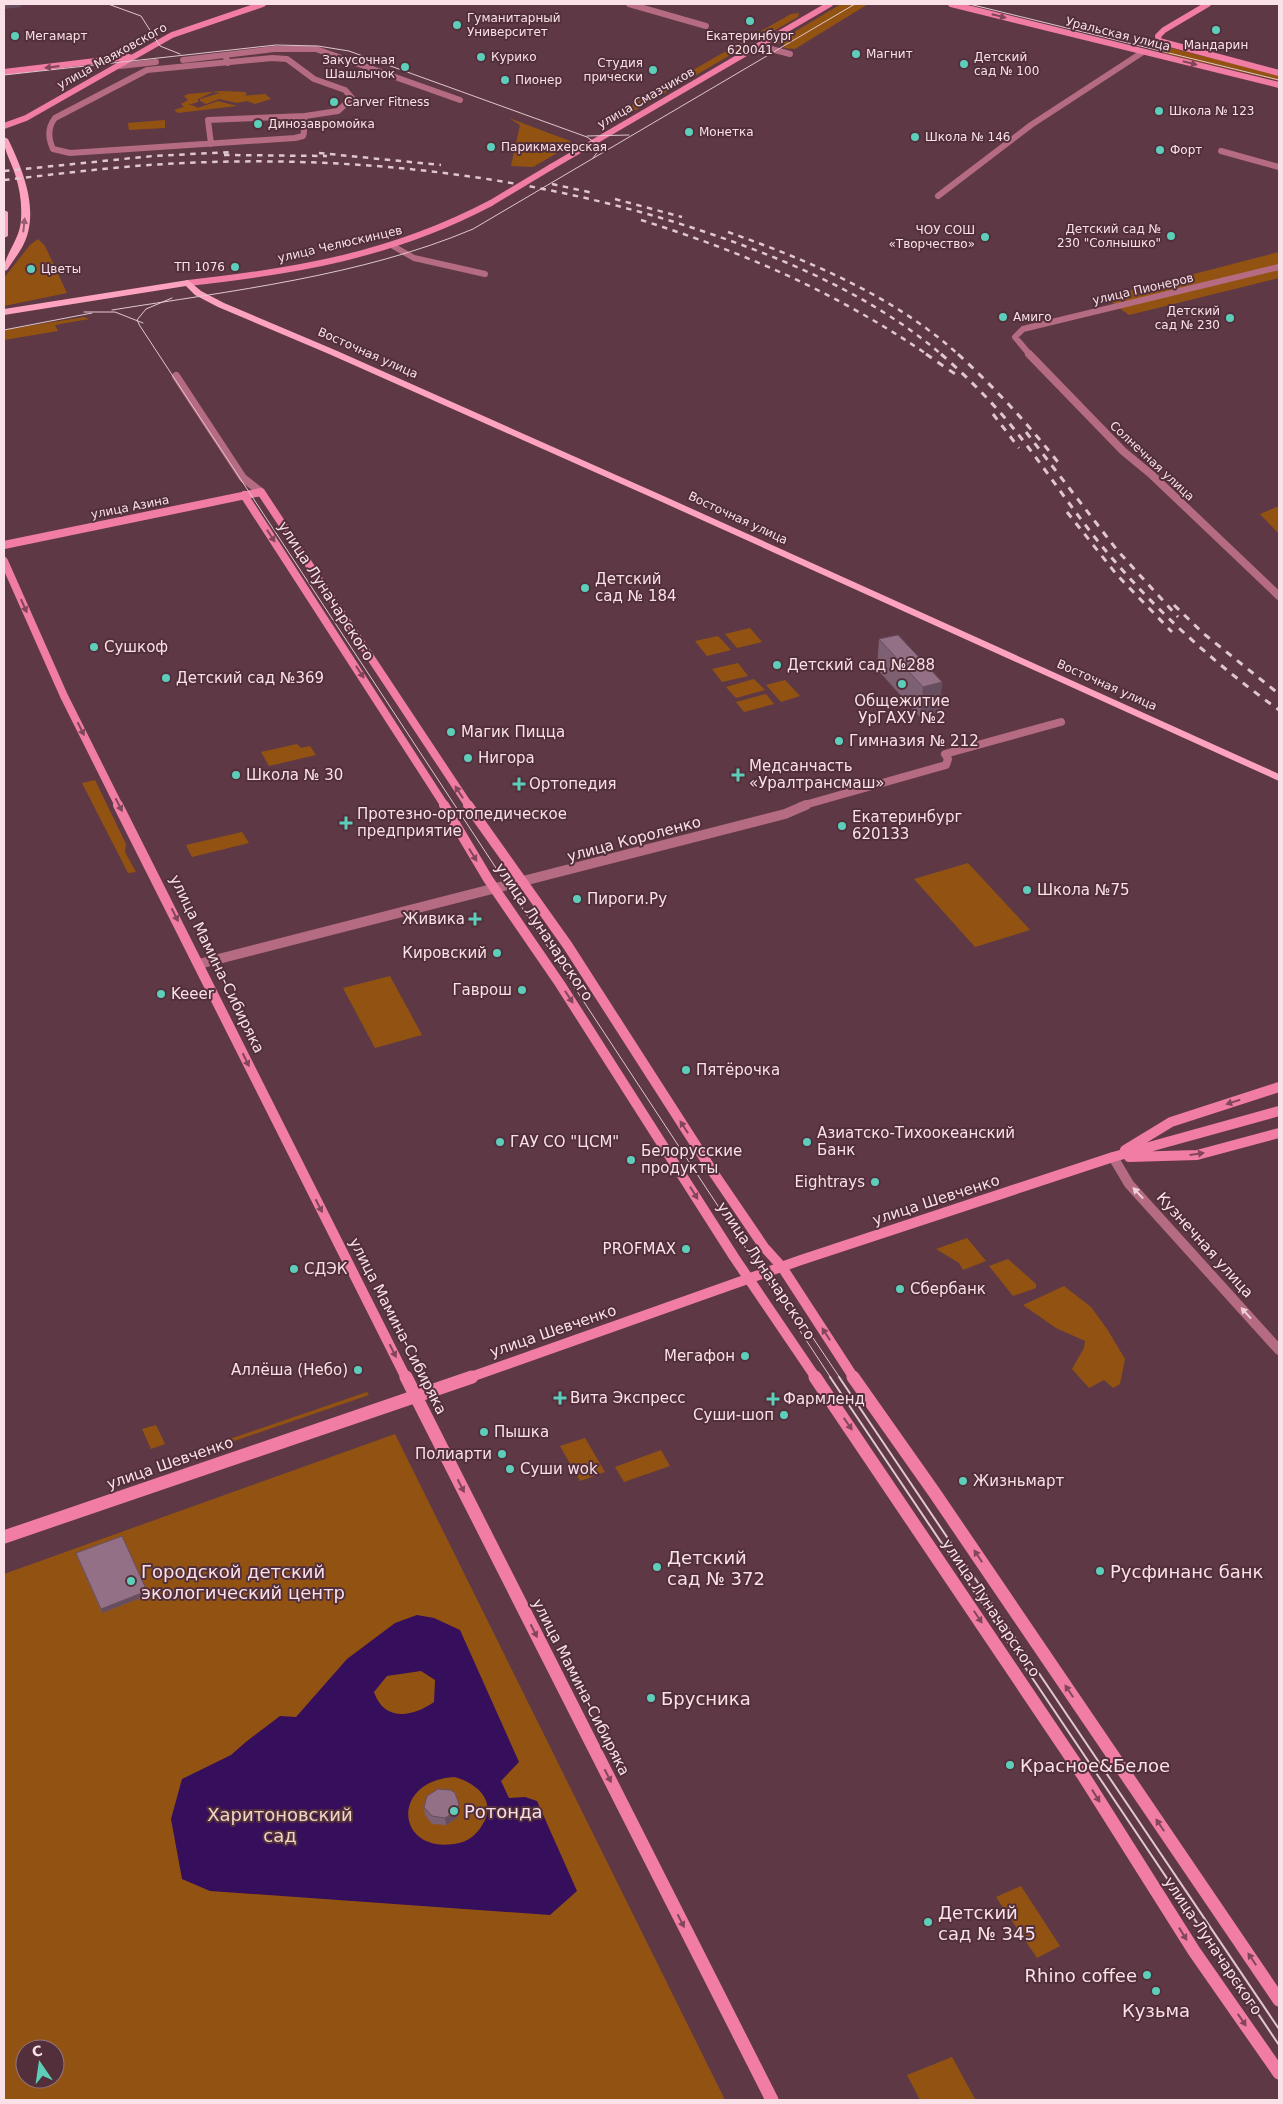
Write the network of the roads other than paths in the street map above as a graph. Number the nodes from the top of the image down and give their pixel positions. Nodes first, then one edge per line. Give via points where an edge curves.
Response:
1 (263, 4) edge
2 (629, 4) edge
3 (830, 4) edge
4 (951, 4) edge
5 (1208, 4) edge
6 (706, 26) dead end
7 (771, 49) dead end
8 (1143, 52) junction
9 (790, 54) dead end
10 (135, 56) junction
11 (225, 56) junction
12 (228, 63) junction
13 (120, 66) junction
14 (4, 72) edge
15 (1279, 73) edge
16 (1279, 85) edge
17 (460, 100) dead end
18 (305, 116) junction
19 (4, 126) edge
20 (4, 139) edge
21 (211, 144) junction
22 (1221, 151) dead end
23 (551, 167) joint
24 (1279, 167) edge
25 (938, 196) dead end
26 (4, 212) edge
27 (4, 236) edge
28 (393, 246) junction
29 (4, 268) edge
30 (1279, 268) edge
31 (485, 274) dead end
32 (190, 286) junction
33 (4, 312) edge
34 (4, 320) edge
35 (1015, 337) joint
36 (176, 376) dead end
37 (243, 478) junction
38 (262, 492) junction
39 (244, 496) junction
40 (4, 545) edge
41 (4, 561) edge
42 (1279, 596) edge
43 (1061, 722) dead end
44 (1279, 778) edge
45 (523, 882) junction
46 (497, 888) junction
47 (199, 964) junction
48 (1279, 1087) edge
49 (1279, 1111) edge
50 (1279, 1133) edge
51 (1113, 1157) junction
52 (782, 1267) junction
53 (750, 1279) junction
54 (1279, 1350) edge
55 (415, 1395) junction
56 (4, 1537) edge
57 (1279, 2000) edge
58 (1279, 2074) edge
59 (772, 2100) edge

1 - 10 main road, улица Маяковского via 172,35
2 - 6 street
3 - 23 main road, улица Смазчиков
4 -> 8 main road, Уральская улица
5 - 15 main road, Уральская улица via 1164,30 1158,36 1159,41
7 - 9 street
8 -> 16 main road, Уральская улица
8 - 25 street via 1017,135
10 - 13 main road, улица Маяковского
10 -> 14 main road
11 - 12 street
11 - 13 street
11 - 17 street via 274,48 316,49
12 - 18 street via 287,59 314,79 350,93 350,102 335,113
12 - 21 street via 156,68 134,76 134,84 107,90 51,122 48,132 53,150 70,153
13 - 19 main road, улица Маяковского via 26,118
18 - 21 street via 303,136
18 - 21 street via 208,120
29 -> 20 main road via 23,236 25,205 15,163
22 - 24 street
23 - 28 main road, улица Челюскинцев, bridge via 465,218
26 - 27 main road
28 - 31 street via 414,258
28 - 32 main road, улица Челюскинцев
30 - 35 street, улица Пионеров via 1023,329
32 - 33 main road, улица Челюскинцев
32 - 34 main road, улица Челюскинцев
32 - 44 main road, Восточная улица via 221,305 665,500
35 - 42 street, Солнечная улица via 1123,451
36 - 37 street, улица Луначарского
37 - 38 street, улица Луначарского
37 - 39 street
38 - 39 main road, улица Азина
45 -> 38 main road, улица Луначарского via 478,820
39 - 40 main road, улица Азина
39 -> 46 main road, улица Луначарского via 428,776 455,826
41 -> 47 main road, улица Мамина-Сибиряка via 64,696
43 - 45 street, улица Короленко via 945,754 948,759 946,765 798,807 785,814
45 - 46 street, улица Короленко
52 -> 45 main road, улица Луначарского via 715,1175 568,946
46 - 47 street, улица Короленко
46 -> 53 main road, улица Луначарского
47 -> 55 main road, улица Мамина-Сибиряка
48 -> 51 main road, улица Шевченко via 1170,1122
49 - 51 main road, улица Шевченко
51 -> 50 main road, улица Шевченко via 1197,1155
51 - 52 main road, улица Шевченко
54 -> 51 street, Кузнечная улица via 1129,1184
52 - 53 main road, улица Шевченко
57 -> 52 main road, улица Луначарского via 864,1394
53 - 55 main road, улица Шевченко
53 -> 58 main road, улица Луначарского via 1054,1732 1194,1951
55 - 56 main road, улица Шевченко
55 -> 59 main road, улица Мамина-Сибиряка

